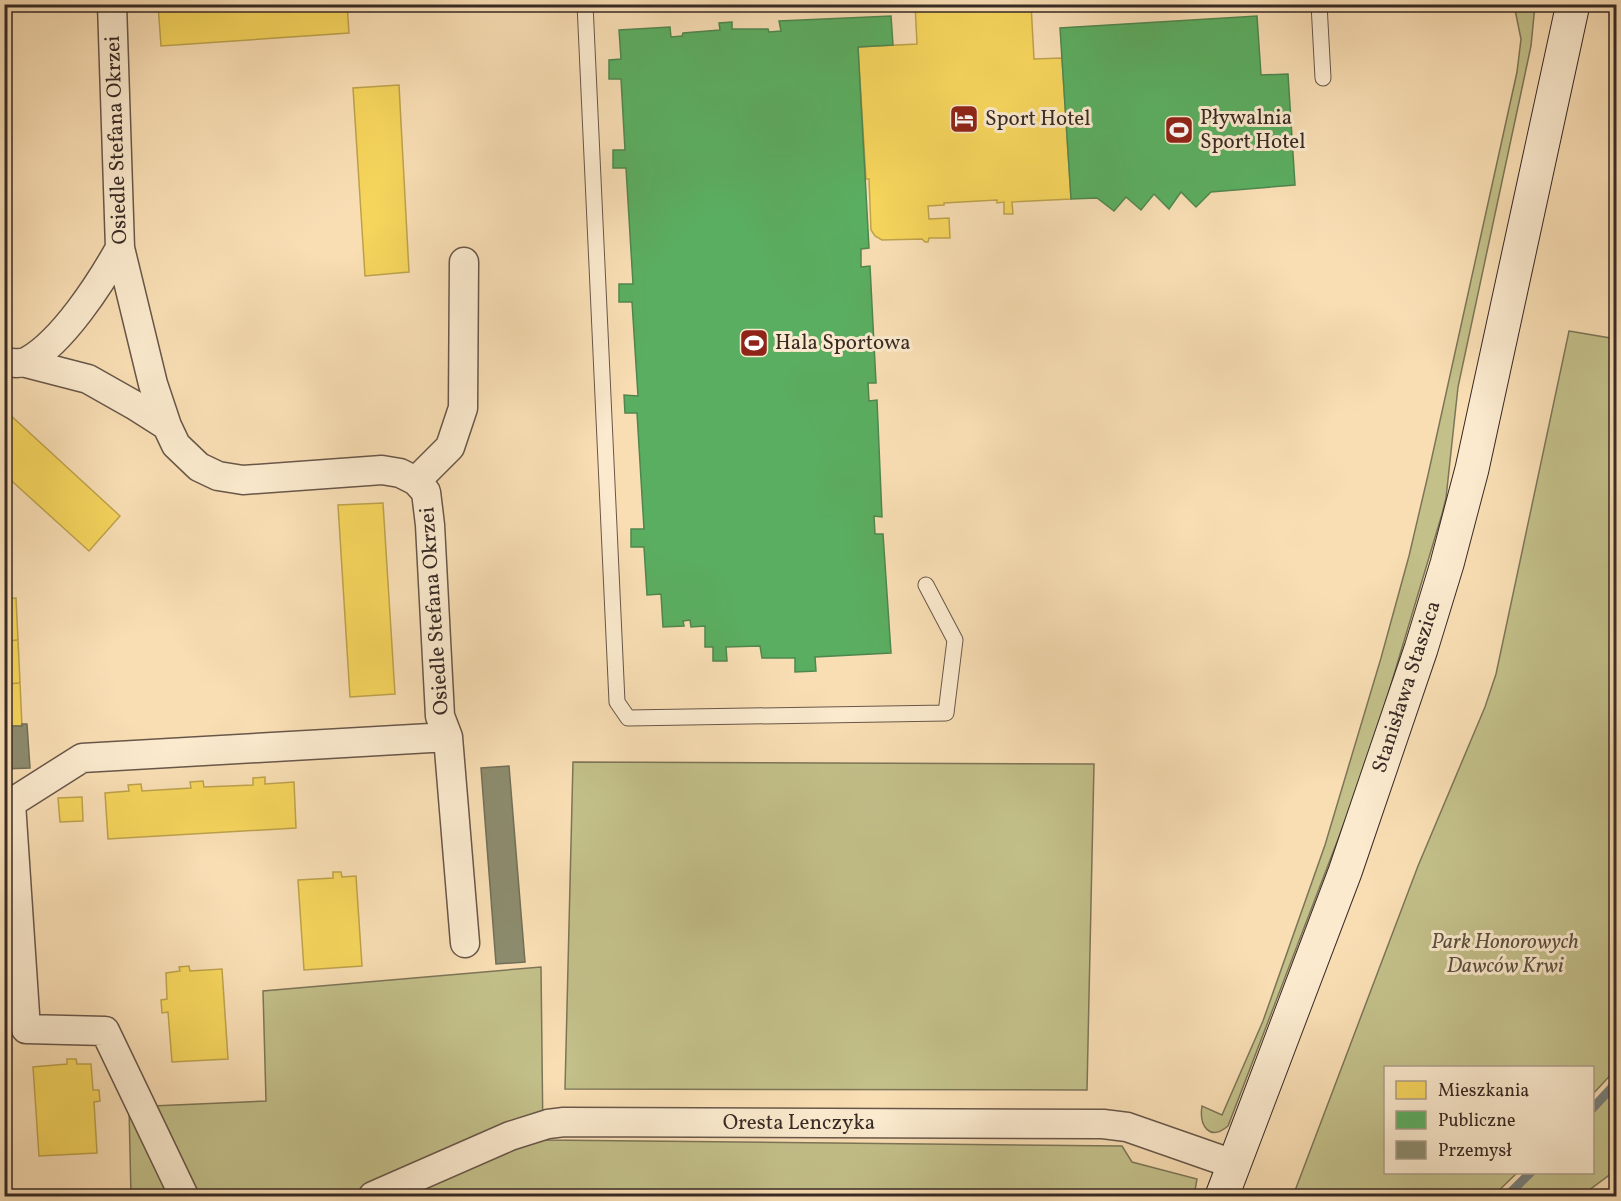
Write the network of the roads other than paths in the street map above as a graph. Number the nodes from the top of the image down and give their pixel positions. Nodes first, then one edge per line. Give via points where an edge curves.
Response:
1 (112, 4) edge
2 (585, 4) edge
3 (1319, 4) edge
4 (1551, 4) edge
5 (1573, 4) edge
6 (1323, 78) dead end
7 (1538, 162) junction
8 (120, 248) junction
9 (465, 262) dead end
10 (15, 363) edge
11 (167, 426) junction
12 (416, 481) junction
13 (926, 585) dead end
14 (448, 736) junction
15 (8, 803) edge
16 (465, 943) dead end
17 (1233, 1164) junction
18 (184, 1197) edge
19 (373, 1197) edge
20 (1222, 1197) edge

1 - 8 street, Osiedle Stefana Okrzei
2 - 13 lane via 617,702 628,718 946,713 955,640
3 - 6 lane
4 - 7 street, Stanisława Staszica
5 - 7 street, Stanisława Staszica
7 - 17 street, Stanisława Staszica via 1472,469 1441,586 1345,872
8 - 10 street via 102,280 56,338
8 - 11 street, Osiedle Stefana Okrzei
9 - 12 street via 463,408 450,447
10 - 11 street via 88,379
11 - 12 street, Osiedle Stefana Okrzei via 176,445 191,460 218,476 243,480 382,470
12 - 14 street, Osiedle Stefana Okrzei via 426,492 440,716
14 - 15 street via 82,758
14 - 16 street, Osiedle Stefana Okrzei
15 - 18 street via 26,1029 105,1031
17 - 19 street, Oresta Lenczyka via 1127,1128 1103,1124 564,1122 510,1136
17 - 20 street, Stanisława Staszica

